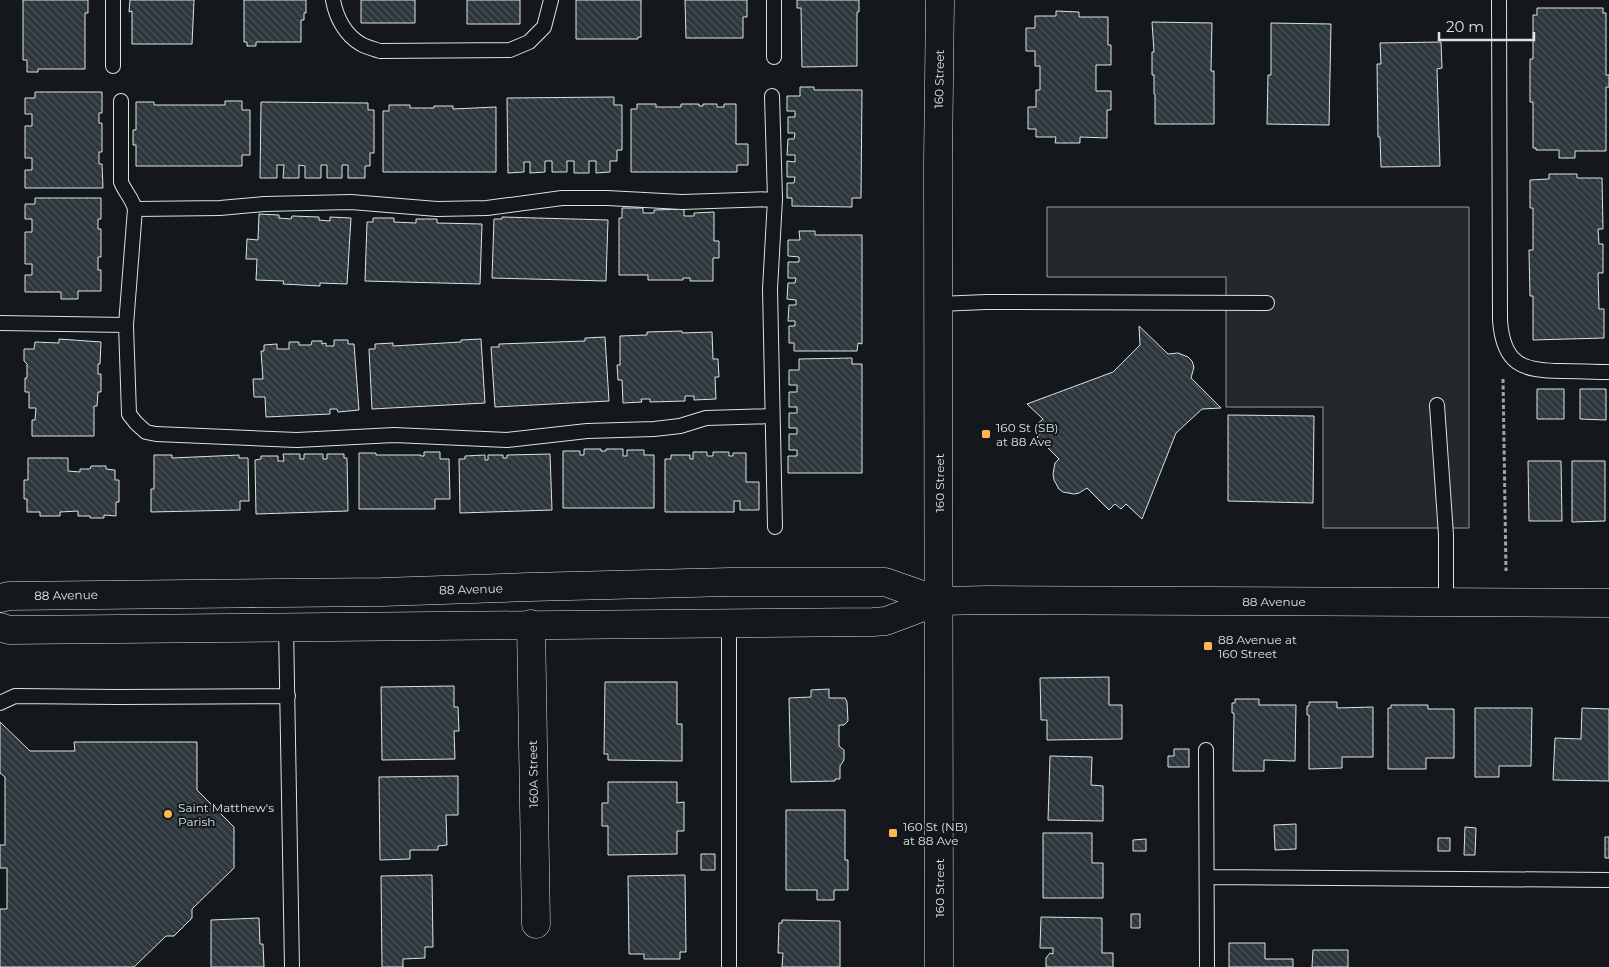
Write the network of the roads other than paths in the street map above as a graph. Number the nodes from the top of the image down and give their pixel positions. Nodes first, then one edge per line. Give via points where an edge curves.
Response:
1 (113, 0) edge
2 (332, 0) edge
3 (551, 0) edge
4 (774, 0) edge
5 (940, 0) edge
6 (1499, 0) edge
7 (774, 57) dead end
8 (113, 66) dead end
9 (772, 96) dead end
10 (121, 101) dead end
11 (775, 199) junction
12 (135, 209) junction
13 (1267, 303) dead end
14 (938, 304) junction
15 (0, 323) edge
16 (126, 325) junction
17 (1609, 372) edge
18 (1437, 405) dead end
19 (772, 416) junction
20 (775, 527) dead end
21 (0, 598) edge
22 (939, 602) junction
23 (1446, 602) junction
24 (1609, 603) edge
25 (729, 622) junction
26 (531, 624) junction
27 (286, 626) junction
28 (0, 627) edge
29 (288, 696) junction
30 (0, 704) edge
31 (1206, 750) dead end
32 (1207, 877) junction
33 (1609, 880) edge
34 (536, 924) dead end
35 (292, 967) edge
36 (729, 967) edge
37 (939, 967) edge
38 (1206, 967) edge

1 - 8 lane
2 - 3 lane via 335,15 347,33 361,44 380,50 510,50 529,42 544,27
4 - 7 lane
5 - 14 main road, 160 Street
6 - 17 lane via 1500,320 1503,341 1517,362 1530,369
9 - 11 lane
10 - 12 lane via 121,182
11 - 12 lane via 682,202 562,198 487,208 437,209 350,202
11 - 19 lane via 770,289
12 - 16 lane
13 - 14 lane
14 - 22 main road, 160 Street
15 - 16 lane
16 - 19 lane via 130,414 146,432 156,434 297,440 394,435 507,440 587,430 654,430 706,418
18 - 23 lane via 1446,535
19 - 20 lane
21 - 22 main road, 88 Avenue via 885,582
22 - 23 main road, 88 Avenue
22 - 25 main road, 88 Avenue via 886,621
22 - 37 main road, 160 Street
23 - 24 main road, 88 Avenue
25 - 26 main road, 88 Avenue
25 - 36 lane
26 - 27 main road, 88 Avenue
26 - 34 main road, 160A Street
27 - 28 main road, 88 Avenue via 9,630
27 - 29 lane
29 - 30 lane via 15,696
29 - 35 lane
31 - 32 lane
32 - 33 lane
32 - 38 lane

